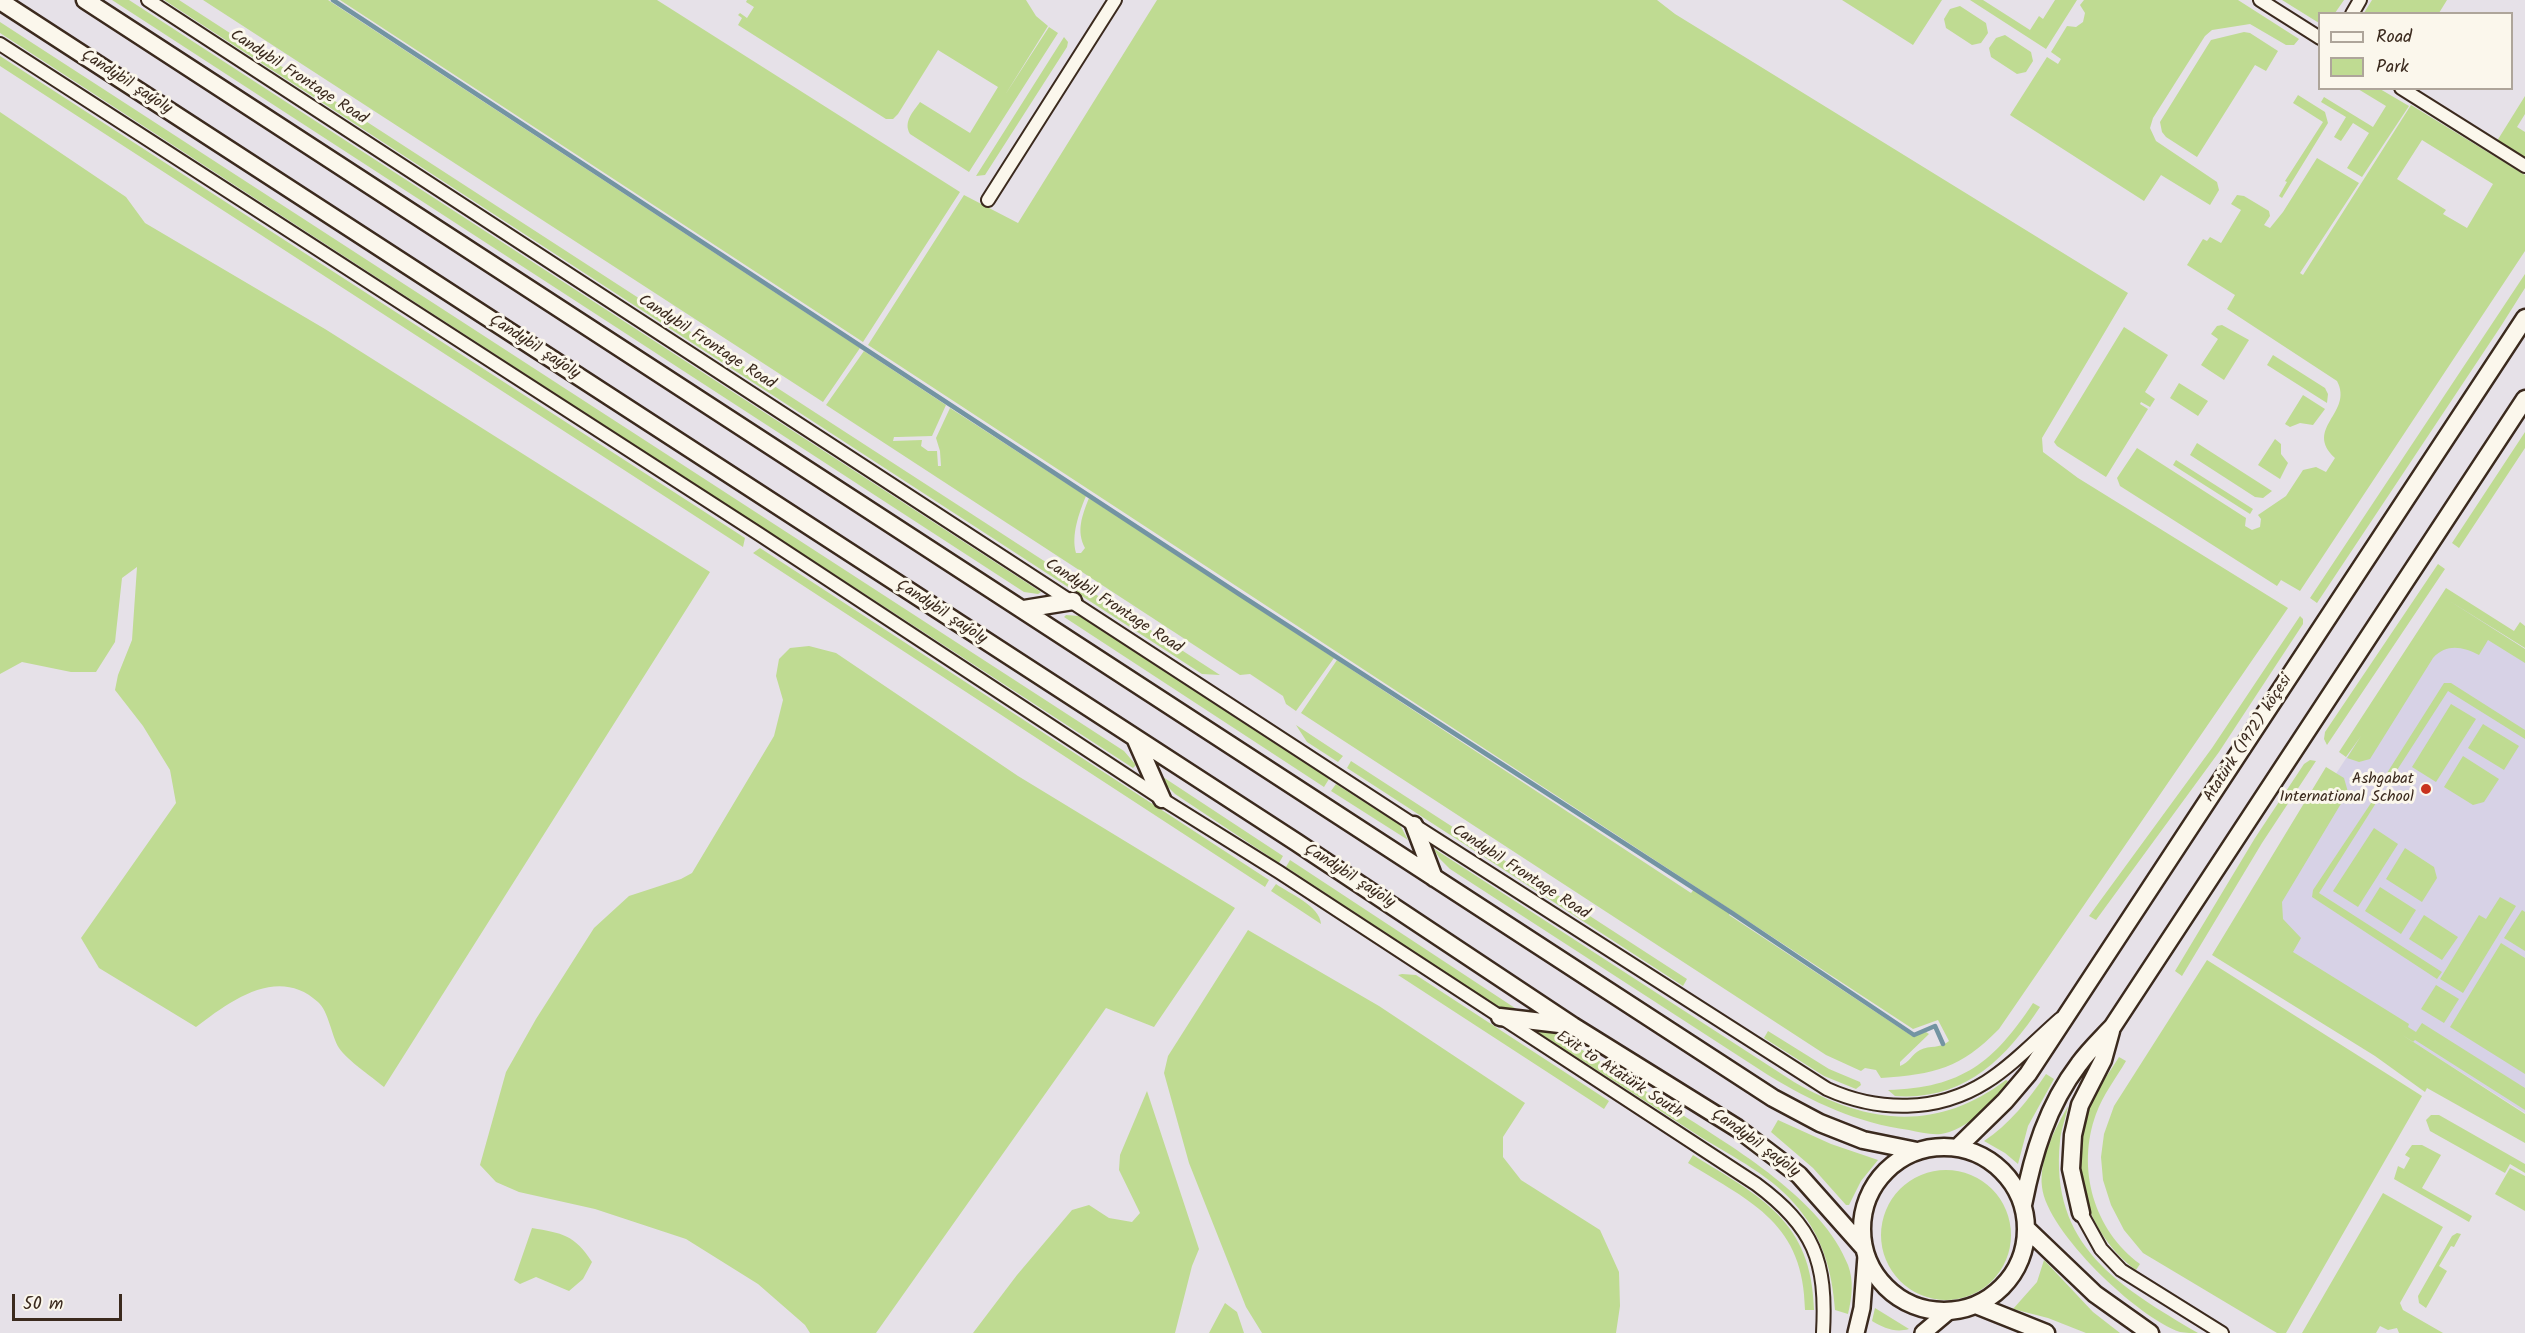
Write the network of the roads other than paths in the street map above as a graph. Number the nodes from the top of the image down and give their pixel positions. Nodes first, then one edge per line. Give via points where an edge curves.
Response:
1 (85, 0) edge
2 (148, 0) edge
3 (1115, 0) edge
4 (2260, 0) edge
5 (0, 1) edge
6 (2318, 37) edge
7 (0, 44) edge
8 (2405, 90) edge
9 (2525, 166) edge
10 (988, 200) dead end
11 (2525, 318) edge
12 (2525, 399) edge
13 (1073, 601) junction
14 (1024, 609) junction
15 (1136, 740) junction
16 (1162, 799) junction
17 (1414, 825) junction
18 (1434, 878) junction
19 (2072, 1008) junction
20 (1500, 1017) junction
21 (1573, 1026) junction
22 (2113, 1026) junction
23 (1957, 1148) junction
24 (1917, 1151) junction
25 (2023, 1205) junction
26 (2081, 1213) joint
27 (2027, 1229) junction
28 (1865, 1252) junction
29 (1976, 1305) junction
30 (1948, 1311) junction
31 (1823, 1333) edge
32 (1856, 1333) edge
33 (1923, 1333) edge
34 (2046, 1333) edge
35 (2150, 1333) edge
36 (2222, 1333) edge

1 - 14 main road
2 - 13 street, Candybil Frontage Road
3 - 10 street
4 - 6 street
5 - 15 main road, Çandybil şaýoly
7 - 16 street
8 - 9 street
11 - 19 main road, Atatürk (1972) köçesi
12 - 22 main road
13 - 14 main road
13 - 17 street, Candybil Frontage Road
14 - 18 main road
15 - 16 main road
15 - 21 main road, Çandybil şaýoly
16 - 20 street
17 - 18 main road
17 - 19 street, Candybil Frontage Road via 1811,1080 1863,1103 1904,1107 1965,1092 2000,1072
18 - 24 main road via 1773,1098 1852,1136
19 - 23 main road, Atatürk (1972) köçesi via 2018,1086
20 - 21 main road
20 - 31 street, Exit to Atatürk South via 1756,1184 1787,1209 1805,1231 1819,1262 1824,1293
21 - 28 main road, Çandybil şaýoly via 1767,1150 1799,1175
22 - 25 main road via 2080,1063 2056,1099 2038,1142
22 - 26 main road via 2103,1060 2083,1097 2074,1126 2071,1169
23 - 24 main road
23 - 25 main road via 1998,1167 2013,1184
24 - 28 main road via 1896,1162 1878,1179 1867,1200 1862,1223
25 - 27 main road
26 - 36 street via 2101,1249 2121,1270
27 - 29 main road via 2023,1253 2013,1275
27 - 35 main road via 2095,1294
28 - 30 main road via 1876,1275 1890,1291 1928,1310
28 - 32 street via 1862,1308
29 - 30 main road
29 - 34 main road
30 - 33 street

